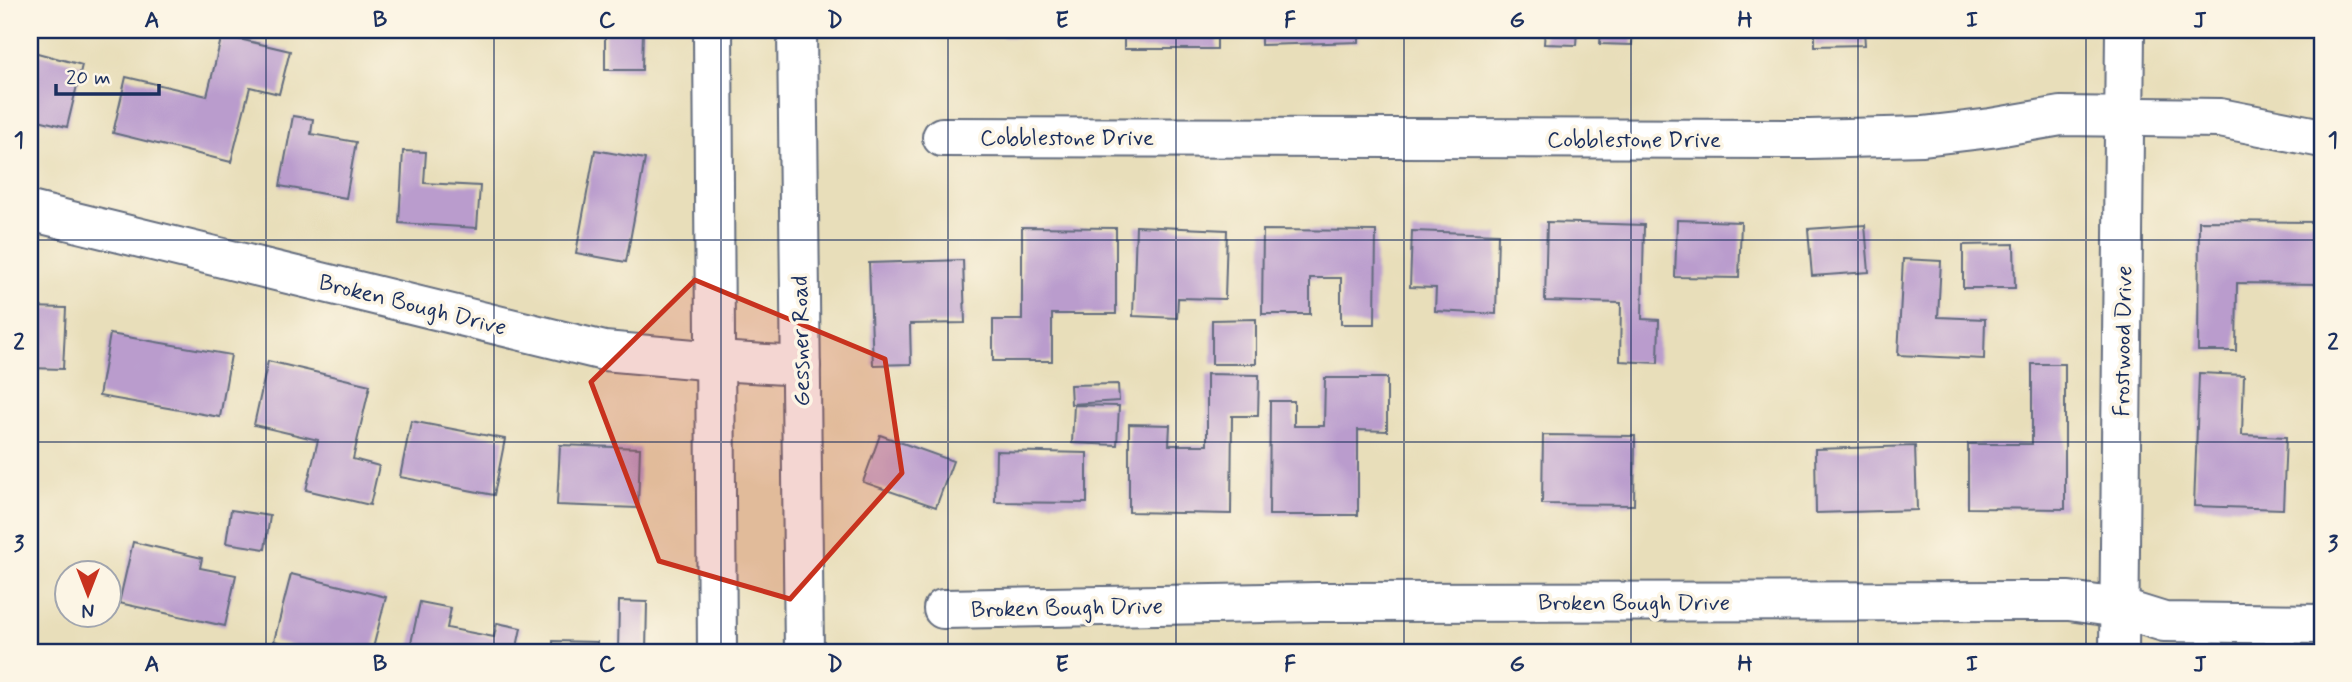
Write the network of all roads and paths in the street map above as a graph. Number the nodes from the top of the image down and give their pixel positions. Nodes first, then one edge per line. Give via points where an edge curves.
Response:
1 (713, 30) edge
2 (797, 30) edge
3 (2125, 30) edge
4 (2125, 116) junction
5 (942, 137) dead end
6 (2322, 138) edge
7 (30, 211) edge
8 (716, 361) junction
9 (801, 366) junction
10 (2119, 608) junction
11 (943, 609) dead end
12 (2322, 624) edge
13 (717, 652) edge
14 (804, 652) edge
15 (2119, 652) edge

1 - 8 street
2 - 9 street, Gessner Road
3 - 4 street, Frostwood Drive
4 - 5 street, Cobblestone Drive via 2061,116 1923,136 1808,139
4 - 6 street, Cobblestone Drive via 2220,118
4 - 10 street, Frostwood Drive
7 - 8 street, Broken Bough Drive via 604,351
8 - 9 street, Broken Bough Drive
8 - 13 street
9 - 14 street, Gessner Road
10 - 11 street, Broken Bough Drive via 2055,601 1318,602
10 - 12 street, Broken Bough Drive via 2164,622
10 - 15 street, Frostwood Drive

